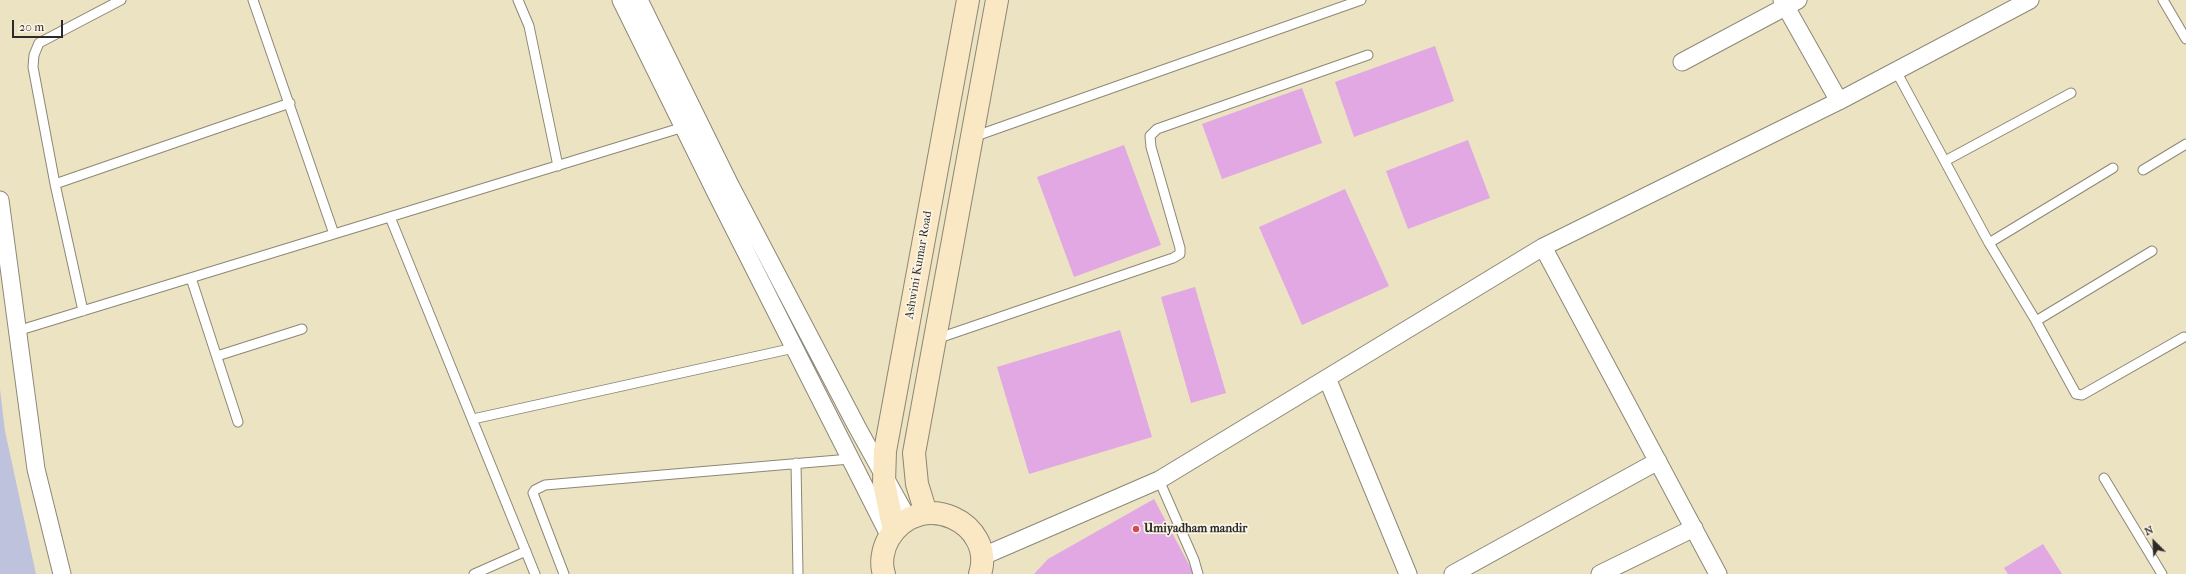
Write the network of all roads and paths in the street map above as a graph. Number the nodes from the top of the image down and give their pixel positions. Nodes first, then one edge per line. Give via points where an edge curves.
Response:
1 (121, 0) edge
2 (253, 0) edge
3 (518, 0) edge
4 (621, 0) edge
5 (639, 0) edge
6 (968, 0) edge
7 (997, 0) edge
8 (1361, 0) edge
9 (2030, 0) edge
10 (2163, 0) edge
11 (1789, 2) edge
12 (2186, 39) edge
13 (1368, 55) dead end
14 (1682, 62) dead end
15 (1896, 71) junction
16 (2071, 93) dead end
17 (1839, 101) junction
18 (290, 103) junction
19 (692, 125) junction
20 (972, 137) junction
21 (2186, 144) edge
22 (1945, 161) junction
23 (558, 166) junction
24 (2113, 168) dead end
25 (2143, 170) dead end
26 (55, 184) junction
27 (0, 200) edge
28 (390, 217) junction
29 (334, 234) junction
30 (1989, 243) junction
31 (1543, 247) junction
32 (2152, 251) dead end
33 (191, 278) junction
34 (83, 311) junction
35 (2036, 321) junction
36 (302, 329) dead end
37 (17, 331) junction
38 (2184, 337) dead end
39 (935, 339) junction
40 (794, 348) junction
41 (217, 356) junction
42 (1327, 378) junction
43 (473, 419) junction
44 (238, 422) dead end
45 (850, 459) junction
46 (1658, 461) junction
47 (796, 463) junction
48 (884, 477) junction
49 (2104, 478) dead end
50 (1159, 480) junction
51 (904, 525) junction
52 (1694, 528) junction
53 (526, 551) junction
54 (981, 565) edge
55 (62, 574) edge
56 (474, 574) edge
57 (535, 574) edge
58 (564, 574) edge
59 (798, 574) edge
60 (884, 574) edge
61 (1198, 574) edge
62 (1408, 574) edge
63 (1453, 574) edge
64 (1600, 574) edge
65 (1718, 574) edge
66 (2162, 574) edge

1 - 26 lane via 39,43 34,54 33,67
2 - 18 lane
3 - 23 lane via 529,26
4 - 19 street
5 - 19 street
6 - 48 main road, Ashwini Kumar Road via 885,451
7 - 20 main road
8 - 20 lane
9 - 15 street
10 - 12 lane
11 - 14 street
11 - 17 street
13 - 39 lane via 1156,129 1150,136 1151,147 1180,254
15 - 17 street
15 - 22 lane
16 - 22 lane
17 - 31 street
18 - 26 lane
18 - 29 lane
19 - 23 lane
19 - 40 street
19 - 48 street via 730,185
20 - 39 main road
21 - 25 lane
22 - 30 lane
23 - 28 lane
24 - 30 lane
26 - 34 lane
27 - 37 street
28 - 29 lane
28 - 43 lane
29 - 33 lane
30 - 35 lane
31 - 42 street
31 - 46 street
32 - 35 lane
33 - 34 lane
33 - 41 lane
34 - 37 lane
35 - 38 lane via 2076,394 2082,394
36 - 41 lane
37 - 55 street via 36,469
39 - 51 main road via 914,453 917,484
40 - 43 lane
40 - 45 street
41 - 44 lane
42 - 50 street
42 - 62 street
43 - 53 lane
45 - 47 lane
45 - 51 street
46 - 52 street
46 - 63 street
47 - 58 lane via 544,485 535,490 534,499
47 - 59 lane
48 - 51 main road, Ashwini Kumar Road
49 - 66 lane
50 - 54 street
50 - 61 lane
51 - 54 main road via 942,513 956,519 969,529 978,542
51 - 60 main road via 883,556
52 - 64 street
52 - 65 street
53 - 56 lane
53 - 57 lane

